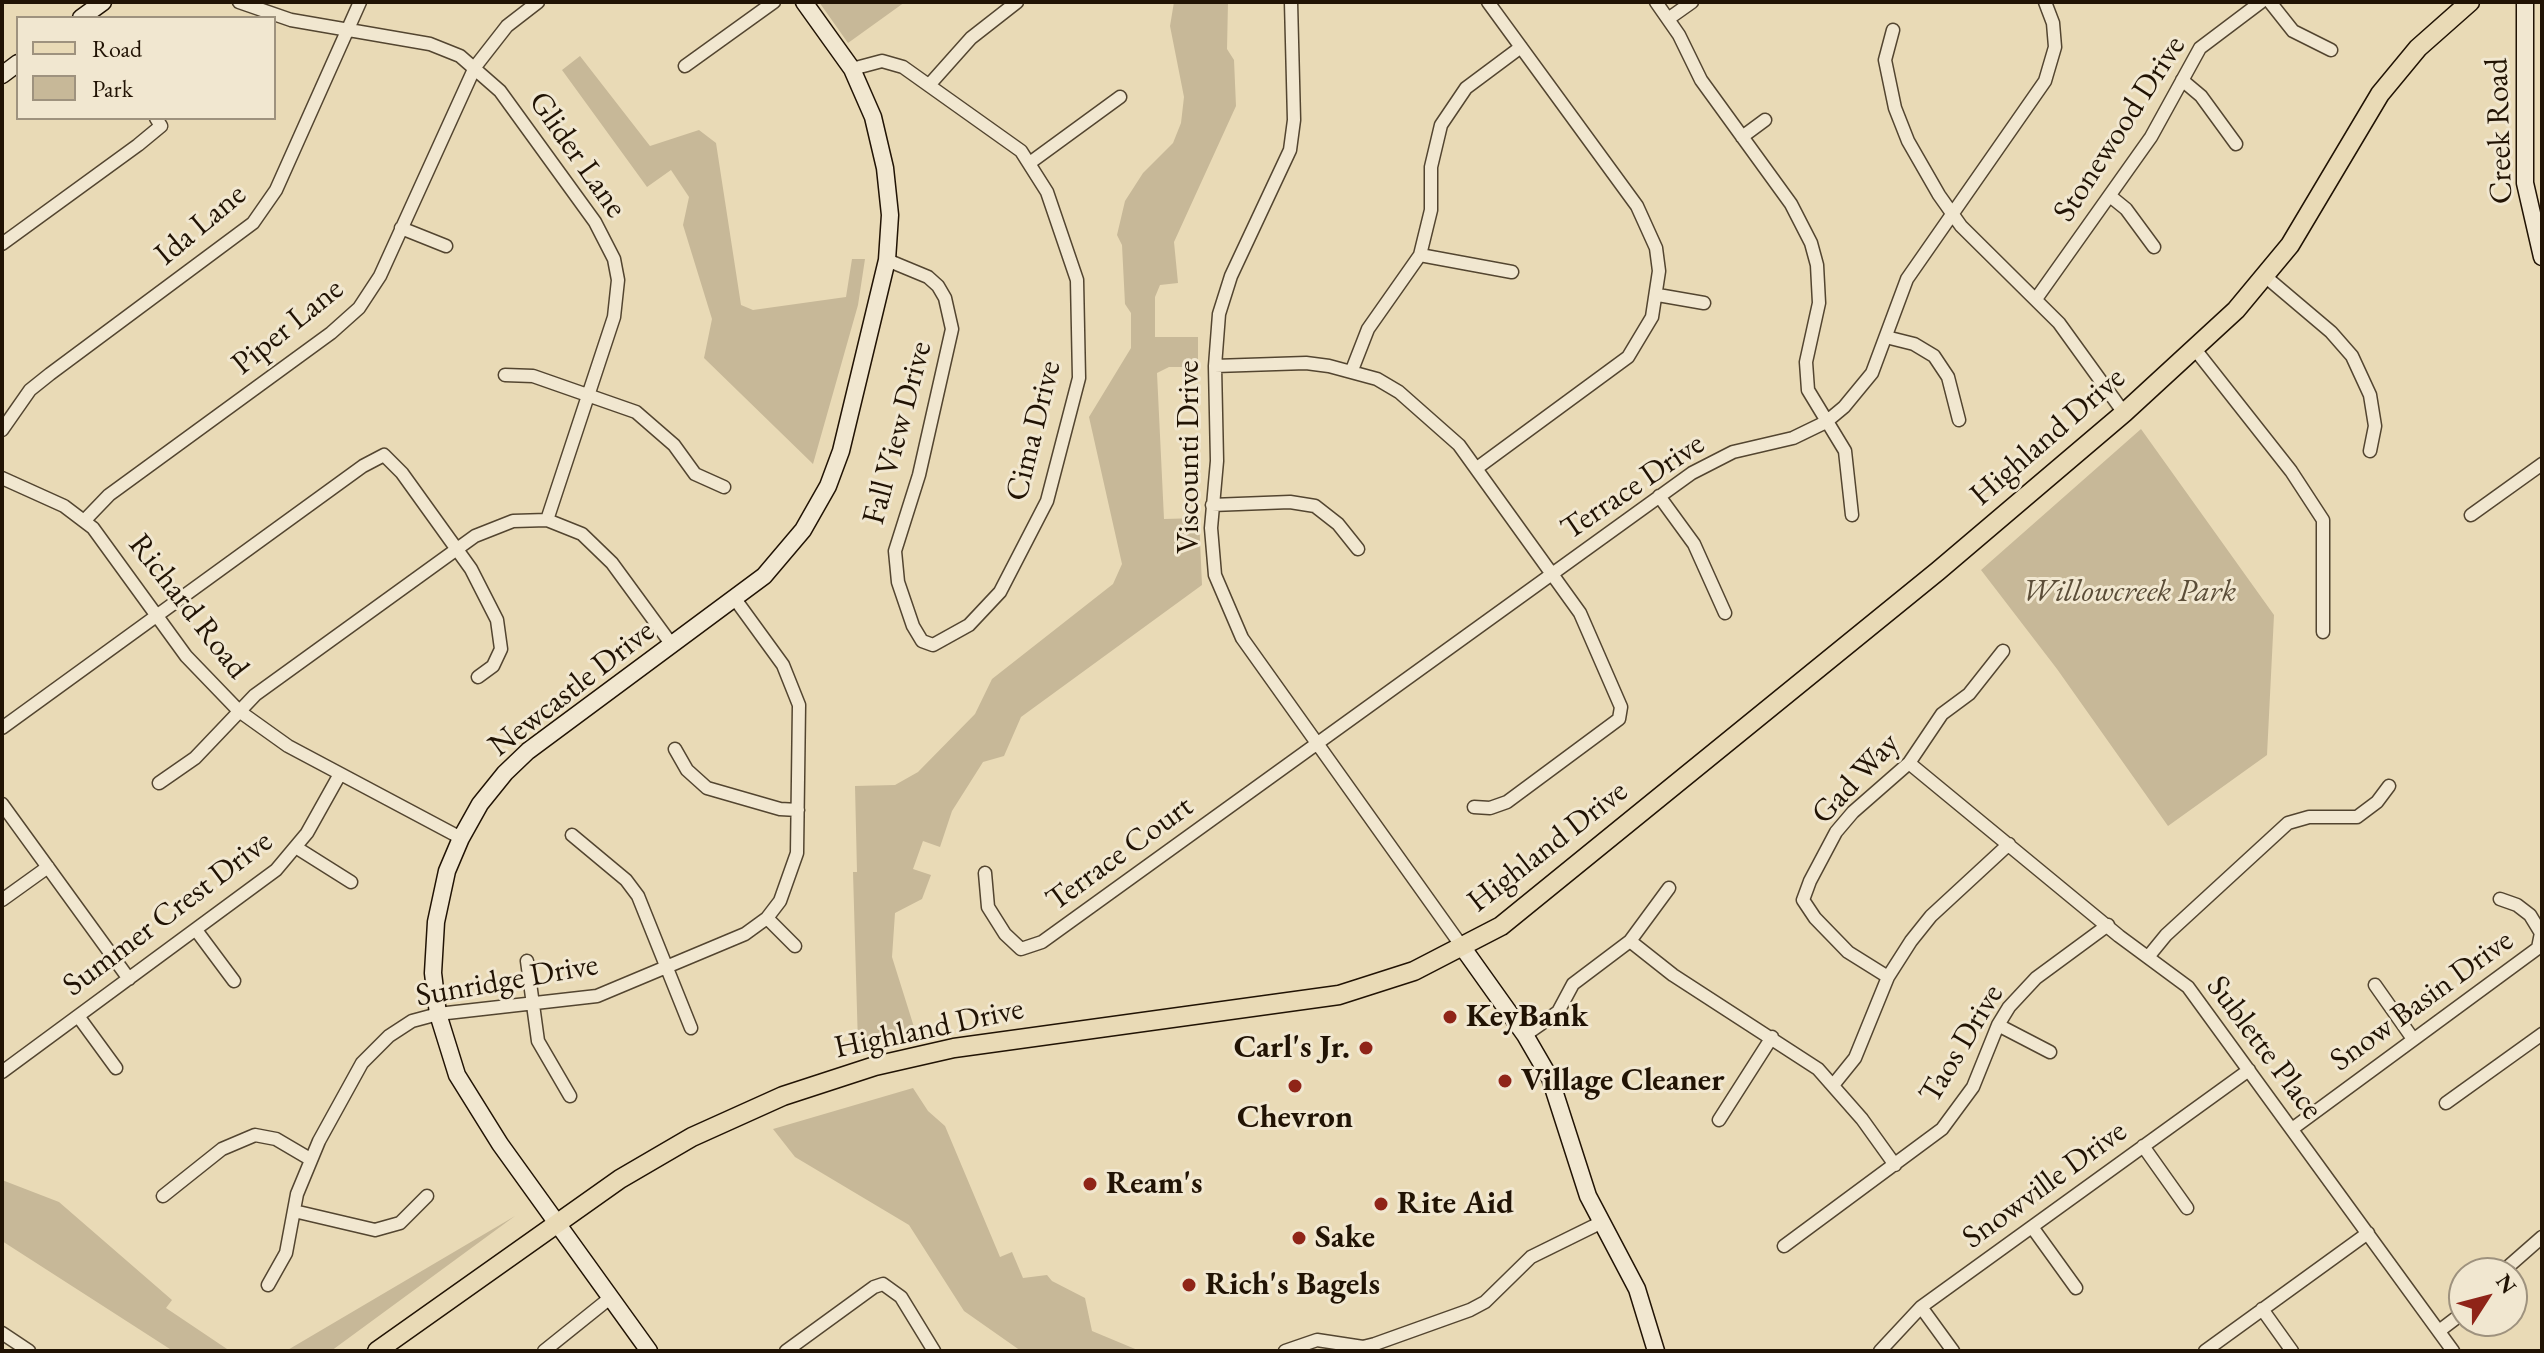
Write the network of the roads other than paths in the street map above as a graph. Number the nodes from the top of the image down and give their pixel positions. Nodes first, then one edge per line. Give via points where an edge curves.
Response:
1 (103, 2) edge
2 (239, 2) edge
3 (360, 2) edge
4 (538, 2) edge
5 (774, 2) edge
6 (804, 2) edge
7 (1017, 2) edge
8 (1291, 2) edge
9 (1488, 2) edge
10 (1656, 2) edge
11 (1692, 2) edge
12 (2045, 2) edge
13 (2261, 2) edge
14 (2270, 2) edge
15 (2470, 2) edge
16 (2525, 2) edge
17 (85, 16) edge
18 (1668, 19) junction
19 (347, 29) junction
20 (1893, 30) dead end
21 (1521, 47) junction
22 (2331, 50) dead end
23 (685, 66) dead end
24 (475, 67) junction
25 (852, 69) junction
26 (2182, 80) junction
27 (930, 84) junction
28 (1120, 97) dead end
29 (157, 120) edge
30 (1765, 120) dead end
31 (1742, 137) junction
32 (2236, 144) dead end
33 (1031, 162) junction
34 (2110, 196) junction
35 (1952, 214) junction
36 (401, 228) junction
37 (2, 244) edge
38 (446, 246) dead end
39 (2154, 247) dead end
40 (1420, 255) junction
41 (2542, 257) edge
42 (887, 260) junction
43 (1512, 272) dead end
44 (2266, 277) junction
45 (1658, 295) junction
46 (2036, 299) junction
47 (1704, 303) dead end
48 (1886, 337) junction
49 (2194, 348) junction
50 (1215, 366) junction
51 (1352, 370) junction
52 (505, 375) dead end
53 (587, 392) junction
54 (2124, 413) junction
55 (1959, 420) dead end
56 (1826, 422) junction
57 (2, 430) edge
58 (2370, 451) dead end
59 (2542, 464) edge
60 (1477, 468) junction
61 (2, 478) edge
62 (724, 487) dead end
63 (1659, 496) junction
64 (1212, 505) junction
65 (1852, 515) dead end
66 (2471, 515) dead end
67 (547, 520) junction
68 (84, 521) junction
69 (457, 548) junction
70 (1358, 549) dead end
71 (1553, 574) junction
72 (735, 599) junction
73 (1725, 613) dead end
74 (157, 616) junction
75 (2323, 632) dead end
76 (672, 645) junction
77 (927, 645) joint
78 (2003, 651) dead end
79 (478, 677) dead end
80 (239, 711) junction
81 (2, 728) edge
82 (1318, 744) junction
83 (675, 749) dead end
84 (1909, 763) junction
85 (340, 774) junction
86 (159, 783) dead end
87 (2389, 786) dead end
88 (2, 804) edge
89 (1474, 807) dead end
90 (798, 810) junction
91 (572, 835) dead end
92 (461, 838) junction
93 (2009, 844) junction
94 (297, 848) junction
95 (48, 867) junction
96 (985, 873) dead end
97 (351, 882) dead end
98 (1669, 888) dead end
99 (2500, 899) dead end
100 (2, 900) edge
101 (767, 918) junction
102 (2108, 925) junction
103 (196, 930) junction
104 (1630, 941) junction
105 (2541, 941) edge
106 (795, 946) dead end
107 (1463, 948) junction
108 (2148, 957) junction
109 (527, 961) dead end
110 (669, 968) junction
111 (1888, 977) junction
112 (129, 979) junction
113 (234, 981) dead end
114 (2375, 985) dead end
115 (530, 1004) junction
116 (438, 1014) junction
117 (78, 1016) junction
118 (1998, 1025) junction
119 (691, 1028) dead end
120 (2542, 1034) edge
121 (1525, 1035) junction
122 (1772, 1037) junction
123 (2413, 1039) junction
124 (2050, 1052) dead end
125 (116, 1068) dead end
126 (2249, 1070) junction
127 (2, 1072) edge
128 (1834, 1084) junction
129 (570, 1096) dead end
130 (2446, 1103) dead end
131 (1719, 1120) dead end
132 (2292, 1129) junction
133 (2143, 1146) junction
134 (310, 1159) junction
135 (1895, 1165) junction
136 (163, 1196) dead end
137 (427, 1196) dead end
138 (2187, 1208) dead end
139 (294, 1211) junction
140 (556, 1223) junction
141 (1600, 1223) junction
142 (2032, 1227) junction
143 (2368, 1233) junction
144 (2542, 1237) edge
145 (1784, 1246) dead end
146 (2519, 1257) edge
147 (268, 1285) dead end
148 (2076, 1288) dead end
149 (610, 1298) junction
150 (1921, 1307) junction
151 (2262, 1309) junction
152 (2448, 1324) edge
153 (2439, 1331) junction
154 (2, 1333) edge
155 (14, 1341) junction
156 (804, 1346) edge
157 (1363, 1349) edge
158 (2, 1350) edge
159 (29, 1351) edge
160 (377, 1351) edge
161 (544, 1351) edge
162 (649, 1351) edge
163 (786, 1351) edge
164 (934, 1351) edge
165 (1285, 1351) edge
166 (1656, 1351) edge
167 (1880, 1351) edge
168 (1953, 1351) edge
169 (2205, 1351) edge
170 (2292, 1351) edge
171 (2453, 1351) edge

1 - 17 street
2 - 19 street, Glider Lane via 291,20
3 - 19 street, Ida Lane
4 - 24 street, Piper Lane via 507,26
5 - 23 street
6 - 25 street, Newcastle Drive
7 - 27 street via 971,38
8 - 50 street, Viscounti Drive via 1290,150 1224,295
9 - 21 street
10 - 18 street
11 - 18 street
12 - 35 street, Terrace Drive via 2055,36 2050,70
13 - 26 street, Stonewood Drive via 2200,48
14 - 22 street via 2293,31
15 - 44 main road, Highland Drive via 2418,48 2380,94 2302,228
16 - 41 street, Creek Road via 2525,183
18 - 31 street via 1701,80
19 - 24 street, Glider Lane via 430,44
19 - 57 street, Ida Lane via 276,190 253,223 30,390
20 - 35 street via 1885,60 1900,124
21 - 40 street via 1466,88 1441,125
21 - 45 street via 1648,226 1658,260
24 - 36 street, Piper Lane
24 - 53 street, Glider Lane via 500,91 587,210 614,259 614,317
25 - 27 street, Cima Drive via 882,61
25 - 42 street, Newcastle Drive via 873,117 885,168
26 - 32 street via 2201,96
26 - 34 street, Stonewood Drive
27 - 33 street, Cima Drive
28 - 33 street
29 - 37 street via 161,126 138,145
30 - 31 street
31 - 56 street via 1791,204 1811,243 1819,303 1806,375 1808,390
33 - 77 street, Cima Drive via 1060,223 1077,280 1081,345 1076,390 1047,501 1008,577 969,625 942,643
34 - 39 street
34 - 46 street, Stonewood Drive
35 - 46 street
35 - 48 street, Terrace Drive via 1907,279
36 - 38 street
36 - 68 street, Piper Lane via 371,293 346,321 124,483
40 - 43 street
40 - 51 street via 1368,329
42 - 72 street, Newcastle Drive via 828,486 785,554
42 - 77 street, Fall View Drive via 938,286 952,329 919,475 895,551 898,582 918,636
44 - 49 main road, Highland Drive
44 - 58 street via 2352,356 2370,395 2375,426
45 - 47 street
45 - 60 street via 1642,338 1628,357
46 - 54 street
48 - 55 street via 1934,356 1948,377
48 - 56 street, Terrace Drive via 1861,390
49 - 54 main road, Highland Drive
49 - 75 street via 2323,520
50 - 51 street via 1306,363
50 - 64 street, Viscounti Drive via 1217,461
51 - 60 street via 1377,379 1420,407
52 - 53 street via 533,376
53 - 62 street via 636,412 674,445 695,474
53 - 67 street, Glider Lane
54 - 107 main road, Highland Drive via 1534,902
56 - 63 street, Terrace Drive via 1780,443 1719,457
56 - 65 street via 1847,459
59 - 66 street
60 - 71 street
61 - 68 street, Richard Road
63 - 71 street, Terrace Drive
63 - 73 street via 1694,544
64 - 70 street via 1315,506
64 - 82 street, Viscounti Drive via 1215,575 1231,619
67 - 69 street via 493,526
67 - 76 street via 564,524 599,547
68 - 74 street, Richard Road
69 - 74 street via 384,455
69 - 79 street via 486,594 502,634 493,666
69 - 80 street
71 - 82 street, Terrace Drive
71 - 89 street via 1588,628 1621,707 1619,719 1507,802
72 - 76 street, Newcastle Drive
72 - 90 street, Sunridge Drive via 783,665 795,694 800,728
74 - 80 street, Richard Road via 211,685
74 - 81 street
76 - 92 street, Newcastle Drive via 528,751 480,804
78 - 84 street, Gad Way via 1969,694 1942,714
80 - 85 street, Richard Road
80 - 86 street via 195,758
82 - 96 street, Terrace Court via 1032,946 1021,949 993,917
82 - 107 street, Viscounti Drive
83 - 90 street via 687,770 707,788
84 - 93 street, Sublette Place
84 - 111 street, Gad Way via 1836,832 1803,900 1848,952
85 - 92 street, Richard Road
85 - 94 street, Summer Crest Drive
87 - 108 street via 2357,817 2309,817 2288,823
88 - 95 street
90 - 101 street, Sunridge Drive via 795,865
91 - 110 street via 632,888
92 - 116 street, Newcastle Drive via 447,871 436,922 433,973
93 - 102 street, Sublette Place
93 - 111 street via 1931,916
94 - 97 street
94 - 103 street, Summer Crest Drive
95 - 100 street
95 - 112 street
98 - 104 street
99 - 105 street via 2530,915
101 - 106 street
101 - 110 street, Sunridge Drive via 727,943
102 - 108 street, Sublette Place
102 - 118 street, Taos Drive via 2036,978
103 - 112 street, Summer Crest Drive
103 - 113 street
104 - 121 street via 1573,984 1558,1012
104 - 122 street via 1673,975
105 - 123 street, Snow Basin Drive via 2535,951
107 - 121 street
107 - 140 main road, Highland Drive via 1397,978 1317,1000 954,1048 875,1066 783,1096 692,1137
108 - 126 street, Sublette Place via 2195,995
109 - 115 street
110 - 115 street, Sunridge Drive via 597,996
110 - 119 street
111 - 128 street via 1863,1043
112 - 117 street, Summer Crest Drive
114 - 123 street
115 - 116 street, Sunridge Drive
115 - 129 street via 545,1057
116 - 134 street, Sunridge Drive via 404,1026 370,1053
116 - 140 street, Newcastle Drive via 457,1075
117 - 125 street
117 - 127 street, Summer Crest Drive
118 - 124 street
118 - 135 street, Taos Drive via 1960,1108
120 - 130 street
121 - 141 street via 1557,1095
122 - 128 street
122 - 131 street
123 - 132 street, Snow Basin Drive
126 - 132 street, Sublette Place
126 - 133 street, Snowville Drive
128 - 135 street
132 - 143 street, Sublette Place
133 - 138 street
133 - 142 street, Snowville Drive
134 - 136 street via 276,1139 255,1135 222,1149
134 - 139 street, Sunridge Drive
135 - 145 street, Taos Drive
137 - 139 street via 400,1223 375,1230
139 - 147 street, Sunridge Drive via 286,1253
140 - 149 street, Newcastle Drive
140 - 160 main road, Highland Drive
141 - 157 street via 1531,1257 1479,1306
141 - 166 street via 1637,1289
142 - 148 street
142 - 150 street, Snowville Drive
143 - 151 street
143 - 153 street, Sublette Place
144 - 146 street
149 - 161 street
149 - 162 street, Newcastle Drive
150 - 167 street, Snowville Drive
150 - 168 street
151 - 169 street
151 - 170 street
152 - 153 street
153 - 171 street, Sublette Place
154 - 155 street
155 - 158 street
155 - 159 street
156 - 163 street
156 - 164 street via 883,1284 901,1297
157 - 165 street via 1317,1340

